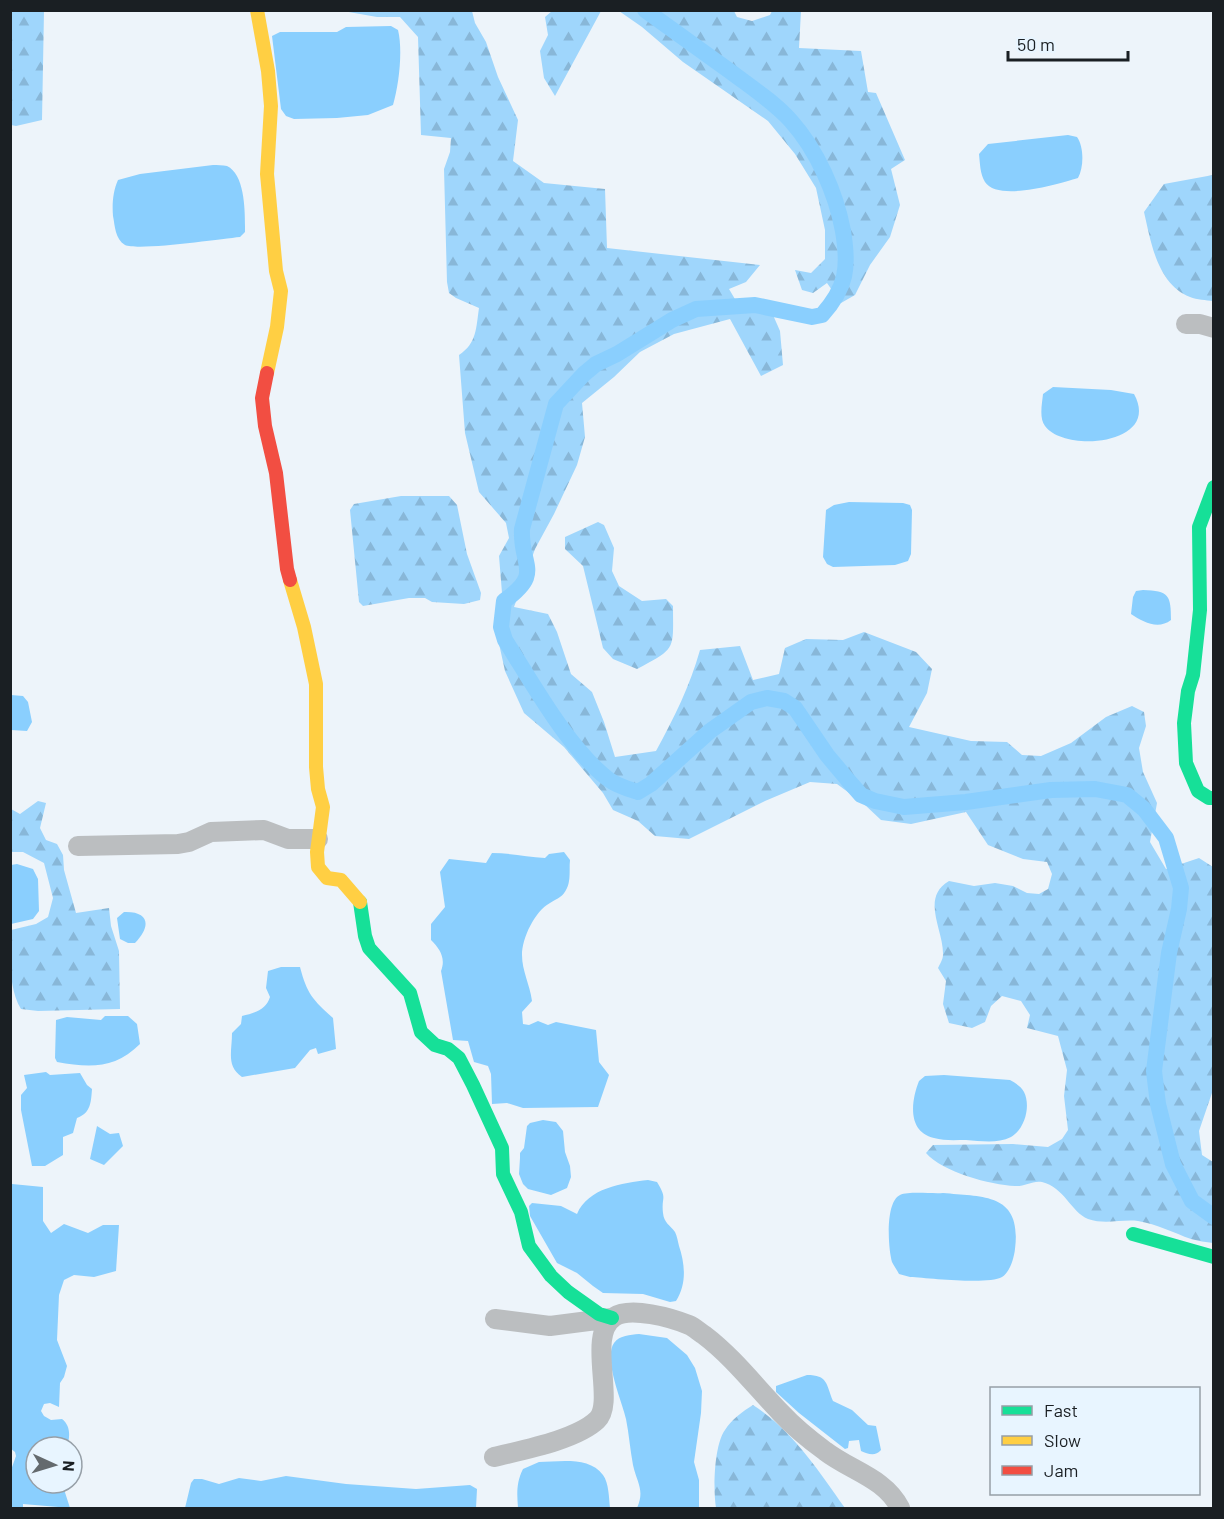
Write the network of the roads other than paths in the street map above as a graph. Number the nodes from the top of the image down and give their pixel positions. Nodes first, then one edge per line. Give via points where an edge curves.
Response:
1 (257, 10) edge
2 (1186, 324) dead end
3 (1214, 328) edge
4 (1214, 487) edge
5 (1214, 798) edge
6 (318, 839) junction
7 (78, 846) dead end
8 (1133, 1234) dead end
9 (1214, 1257) edge
10 (612, 1318) junction
11 (495, 1320) dead end
12 (494, 1457) dead end
13 (900, 1509) edge

1 - 6 street via 268,71 271,130 267,174 281,291 262,398 276,473 286,569 316,684 316,767 323,807
2 - 3 street
4 - 5 street via 1199,527 1200,610 1184,723 1186,763 1198,790
6 - 7 street via 288,839 264,830 211,832 178,844
6 - 10 street via 317,862 322,874 342,880 360,902 369,948 410,993 421,1032 459,1058 474,1085 502,1148 503,1174 521,1212 529,1246 567,1292 599,1314
8 - 9 street
10 - 11 street via 550,1326
10 - 12 street via 603,1331 603,1411 598,1420 564,1438
10 - 13 street via 639,1312 690,1325 721,1348 783,1415 826,1452 886,1489

